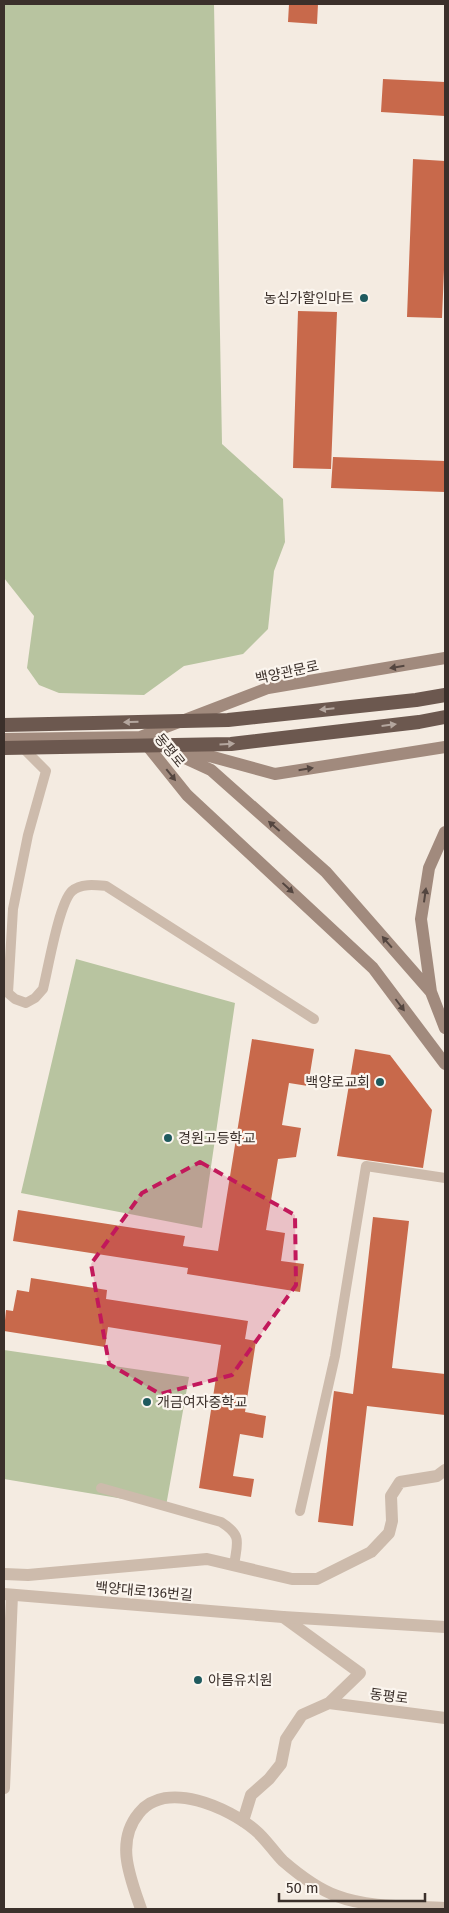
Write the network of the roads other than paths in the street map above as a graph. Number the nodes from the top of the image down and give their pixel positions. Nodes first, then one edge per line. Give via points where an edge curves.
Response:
1 (445, 658) edge
2 (445, 695) edge
3 (445, 717) edge
4 (4, 725) edge
5 (140, 738) junction
6 (7, 742) edge
7 (445, 746) edge
8 (445, 832) edge
9 (431, 992) junction
10 (314, 1019) dead end
11 (445, 1028) edge
12 (445, 1064) edge
13 (445, 1178) edge
14 (445, 1470) edge
15 (101, 1488) dead end
16 (300, 1511) dead end
17 (234, 1566) junction
18 (4, 1574) edge
19 (8, 1595) edge
20 (283, 1617) junction
21 (445, 1627) edge
22 (329, 1703) junction
23 (445, 1718) edge
24 (4, 1788) edge
25 (242, 1821) junction
26 (445, 1908) edge
27 (141, 1909) edge

1 -> 5 main road, 백양관문로 via 268,688
2 -> 4 highway via 228,720
6 -> 3 highway via 231,744
5 - 6 main road, 백양관문로
5 -> 7 main road, 백양관문로 via 275,774
9 -> 5 main road, 동평로 via 326,872 210,770
5 -> 12 main road, 동평로 via 187,795 373,968
6 - 10 lane via 46,771 28,835 13,909 8,993 26,1003 43,989 63,906 73,891 90,884 106,886
9 -> 8 main road via 421,919 429,868
9 - 11 main road
13 - 16 lane via 366,1166 335,1356
14 - 17 street via 437,1476 400,1482 391,1496 389,1533 371,1552 317,1579 292,1580
15 - 17 lane via 221,1522 233,1530 237,1538
17 - 18 street via 207,1559 28,1575
19 - 20 street, 백양대로136번길
19 - 24 street
20 - 21 street, 백양대로136번길
20 - 22 street via 360,1673
22 - 23 street, 동평로
22 - 25 street via 302,1715 286,1739 281,1764 251,1795
25 - 26 street via 256,1830 284,1861 336,1896 358,1902
25 - 27 street via 231,1812 183,1797 157,1800 142,1809 128,1832 126,1853 130,1879

